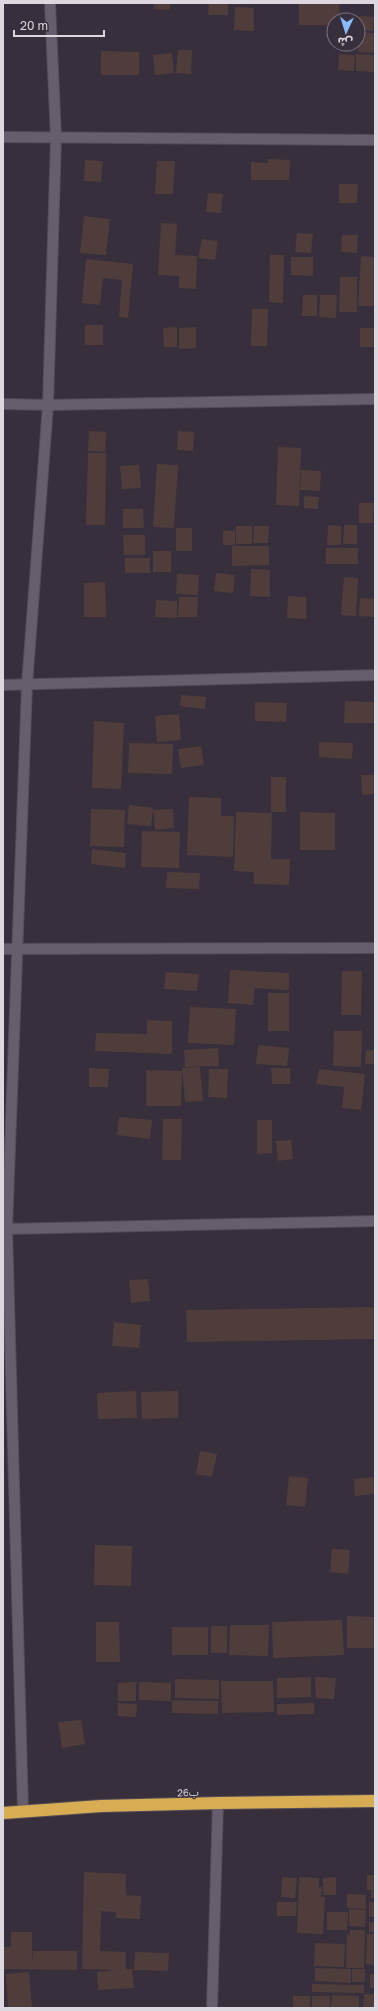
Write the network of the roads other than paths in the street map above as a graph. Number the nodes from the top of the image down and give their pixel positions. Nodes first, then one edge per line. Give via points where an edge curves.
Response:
1 (50, 3) edge
2 (3, 137) edge
3 (56, 138) junction
4 (375, 140) edge
5 (375, 399) edge
6 (3, 404) edge
7 (48, 405) junction
8 (375, 675) edge
9 (3, 685) edge
10 (27, 685) junction
11 (3, 948) edge
12 (375, 948) edge
13 (16, 950) junction
14 (375, 1221) edge
15 (7, 1229) junction
16 (375, 1801) edge
17 (218, 1803) junction
18 (22, 1811) junction
19 (3, 1813) edge
20 (212, 2008) edge

1 - 3 street
2 - 3 street
3 - 4 street
3 - 7 street
5 - 7 street
6 - 7 street
7 - 10 street
8 - 10 street
9 - 10 street
10 - 13 street
11 - 13 street
12 - 13 street
13 - 15 street
14 - 15 street
15 - 18 street
16 - 17 highway, 26ب
17 - 18 highway, 26ب
17 - 20 street
18 - 19 highway, 26ب

